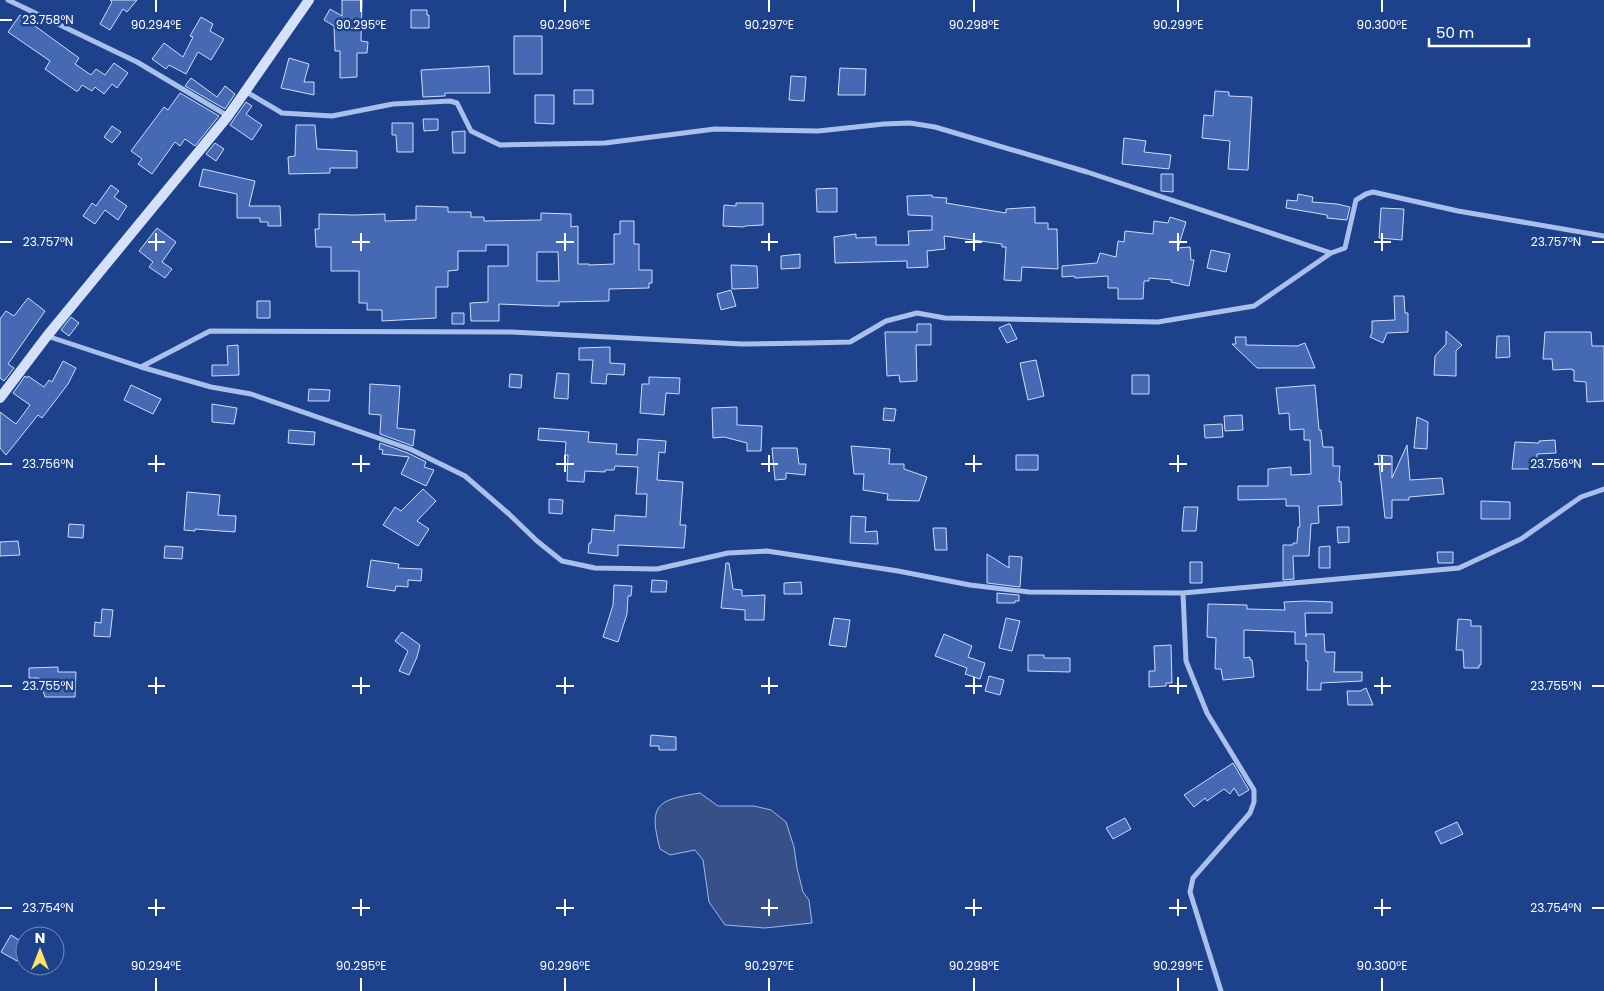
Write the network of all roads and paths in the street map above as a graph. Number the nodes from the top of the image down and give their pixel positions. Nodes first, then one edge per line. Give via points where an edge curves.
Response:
1 (8, 0) edge
2 (309, 0) edge
3 (245, 91) junction
4 (228, 116) junction
5 (1604, 236) edge
6 (1331, 253) junction
7 (47, 336) junction
8 (141, 367) junction
9 (0, 398) edge
10 (1604, 489) edge
11 (1183, 593) junction
12 (1221, 991) edge

1 - 4 street via 137,62
2 - 3 main road
3 - 4 main road
3 - 6 street via 282,114 332,116 393,104 450,101 457,103 471,131 500,145 605,143 715,129 818,132 910,123 936,127 1088,172
4 - 7 main road
5 - 6 street via 1458,211 1373,192 1356,200 1345,248
6 - 8 street via 1254,306 1158,322 945,318 917,313 886,321 850,342 742,344 512,332 210,332
7 - 8 street
7 - 9 main road
8 - 11 street via 211,387 251,394 410,449 465,476 562,560 595,568 657,569 728,553 767,551 1029,592
10 - 11 street via 1581,497 1521,539 1458,568
11 - 12 street via 1186,661 1207,713 1254,790 1250,813 1205,862 1193,878 1190,892

